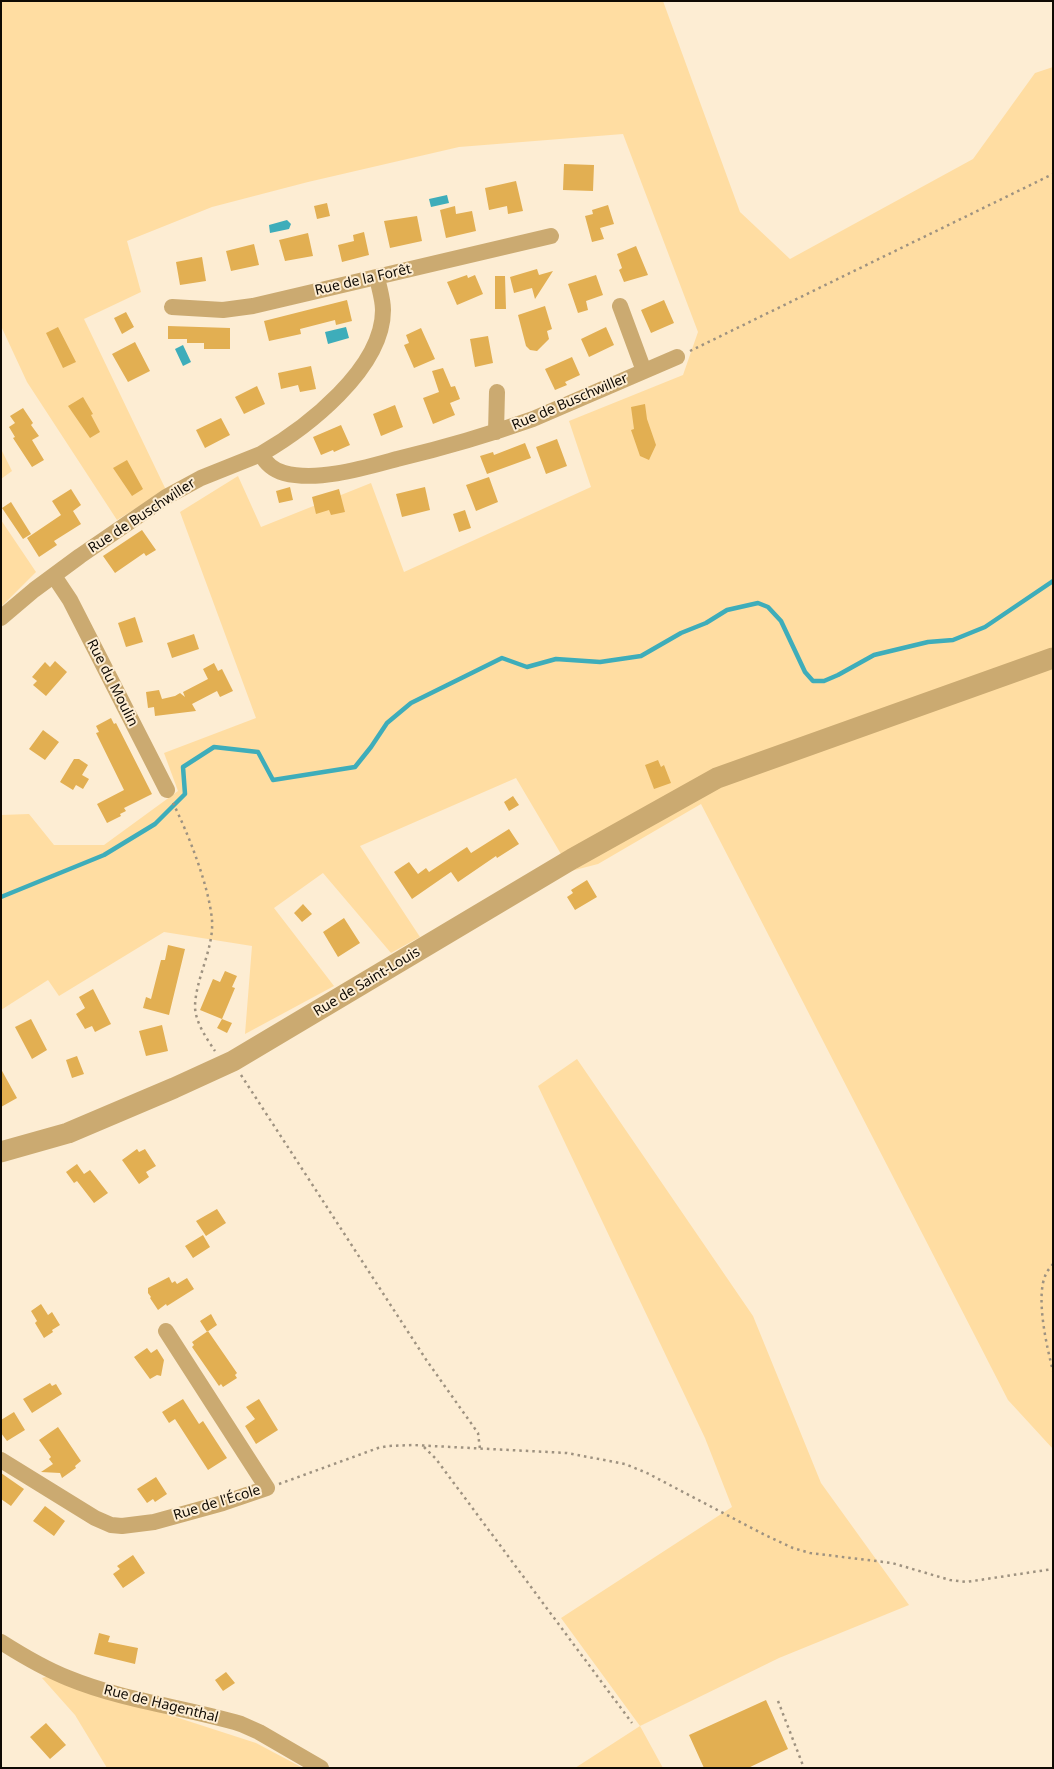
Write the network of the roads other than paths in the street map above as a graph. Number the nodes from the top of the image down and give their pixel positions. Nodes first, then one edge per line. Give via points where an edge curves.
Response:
1 (551, 236) dead end
2 (377, 277) junction
3 (620, 306) dead end
4 (172, 307) dead end
5 (677, 357) road end
6 (644, 370) junction
7 (497, 392) dead end
8 (496, 432) junction
9 (261, 454) junction
10 (54, 576) junction
11 (1, 618) edge
12 (1053, 658) edge
13 (168, 793) road end
14 (1, 1152) edge
15 (166, 1331) dead end
16 (1, 1460) edge
17 (1, 1642) edge
18 (321, 1768) edge

1 - 2 street, Rue de la Forêt
2 - 4 street, Rue de la Forêt via 235,309
2 - 9 street via 382,322 363,365 318,415
3 - 6 street, Rue de Buschwiller
5 - 6 street, Rue de Buschwiller
6 - 8 street, Rue de Buschwiller
7 - 8 street, Rue de Buschwiller
8 - 9 street, Rue de Buschwiller via 355,470 312,475 288,474 272,468
9 - 10 street, Rue de Buschwiller via 184,487
10 - 11 street, Rue de Buschwiller
10 - 13 street, Rue du Moulin via 70,600
12 - 14 street, Rue de Saint-Louis via 717,778 580,854 229,1063 68,1133
15 - 16 street, Rue de l'École via 267,1488 154,1522 111,1525
17 - 18 street, Rue de Hagenthal via 54,1672 84,1684 241,1724

